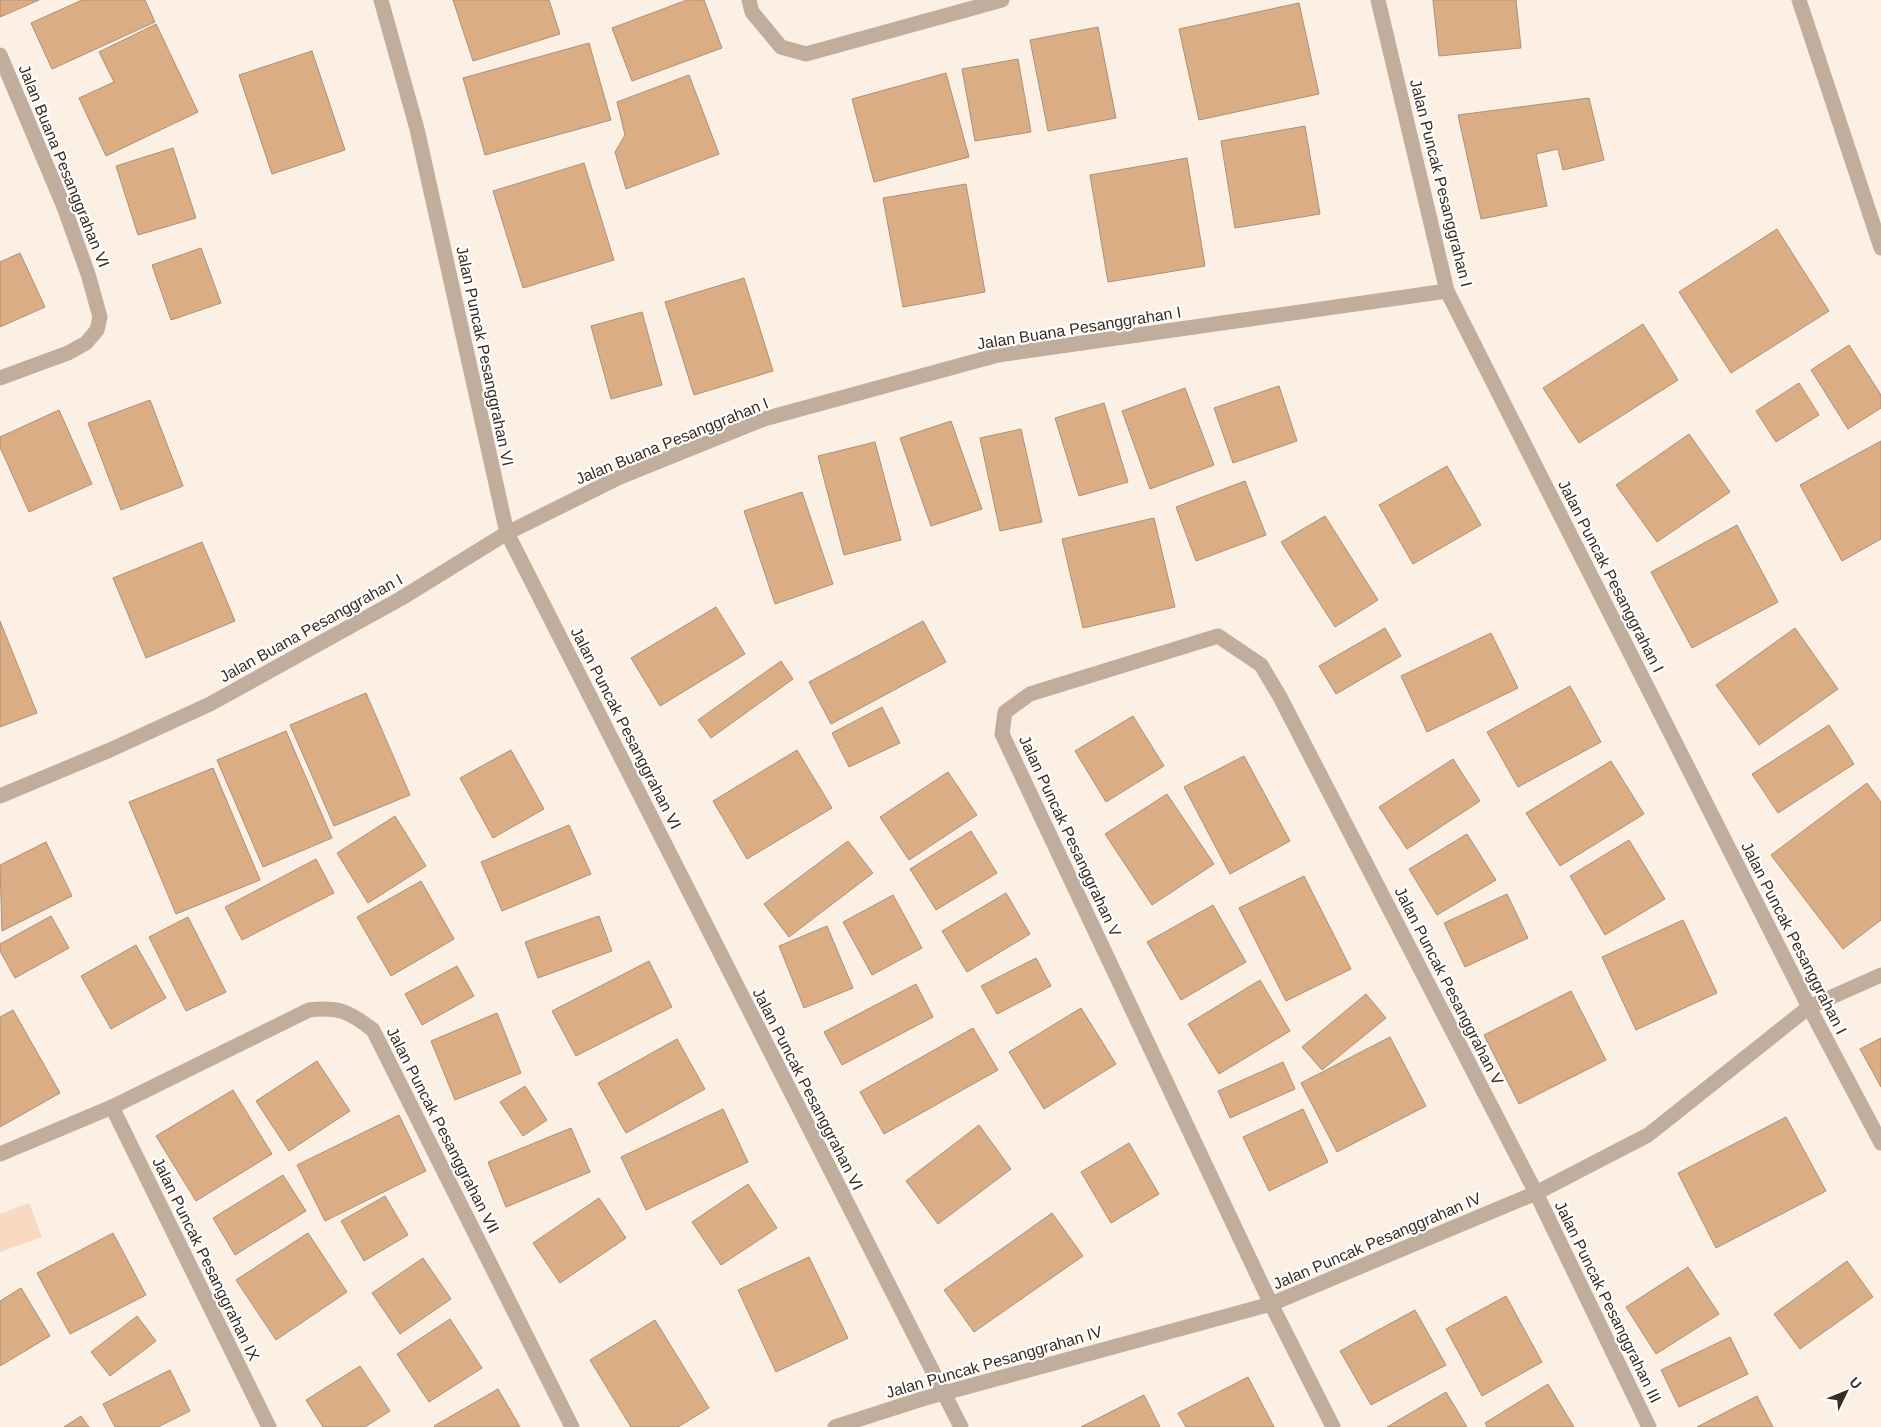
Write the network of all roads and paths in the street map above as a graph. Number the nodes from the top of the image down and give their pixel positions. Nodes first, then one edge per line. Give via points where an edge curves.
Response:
1 (381, 0) edge
2 (749, 0) edge
3 (1002, 0) edge
4 (1378, 0) edge
5 (1799, 0) edge
6 (0, 55) edge
7 (1881, 248) edge
8 (1447, 291) junction
9 (0, 378) edge
10 (507, 533) junction
11 (0, 796) edge
12 (1881, 975) edge
13 (1809, 1007) junction
14 (112, 1107) junction
15 (1881, 1143) edge
16 (0, 1154) edge
17 (1536, 1193) junction
18 (1270, 1304) junction
19 (944, 1394) junction
20 (269, 1427) edge
21 (572, 1427) edge
22 (835, 1427) edge
23 (961, 1427) edge
24 (1332, 1427) edge
25 (1649, 1427) edge

1 - 10 street, Jalan Puncak Pesanggrahan VI via 417,129
2 - 3 street via 752,12 781,47 806,54
4 - 8 street, Jalan Puncak Pesanggrahan I
5 - 7 street
6 - 9 street, Jalan Buana Pesanggrahan VI via 64,207 100,317 97,330 86,343
8 - 10 street, Jalan Buana Pesanggrahan I via 998,355 764,419 620,477
8 - 13 street, Jalan Puncak Pesanggrahan I
10 - 11 street, Jalan Buana Pesanggrahan I via 400,599 210,704
10 - 19 street, Jalan Puncak Pesanggrahan VI
12 - 13 street, Jalan Puncak Pesanggrahan IV
13 - 15 street, Jalan Puncak Pesanggrahan I
13 - 17 street, Jalan Puncak Pesanggrahan IV via 1648,1135
14 - 16 street, Jalan Puncak Pesanggrahan VII
14 - 20 street, Jalan Puncak Pesanggrahan IX
14 - 21 street, Jalan Puncak Pesanggrahan VII via 309,1010 329,1007 354,1015 373,1030
17 - 18 street, Jalan Puncak Pesanggrahan IV
17 - 18 street, Jalan Puncak Pesanggrahan V via 1262,665 1218,636 1030,694 1005,712 1002,734
17 - 25 street, Jalan Puncak Pesanggrahan III
18 - 19 street, Jalan Puncak Pesanggrahan IV
18 - 24 street
19 - 22 street, Jalan Puncak Pesanggrahan IV
19 - 23 street, Jalan Puncak Pesanggrahan VI

